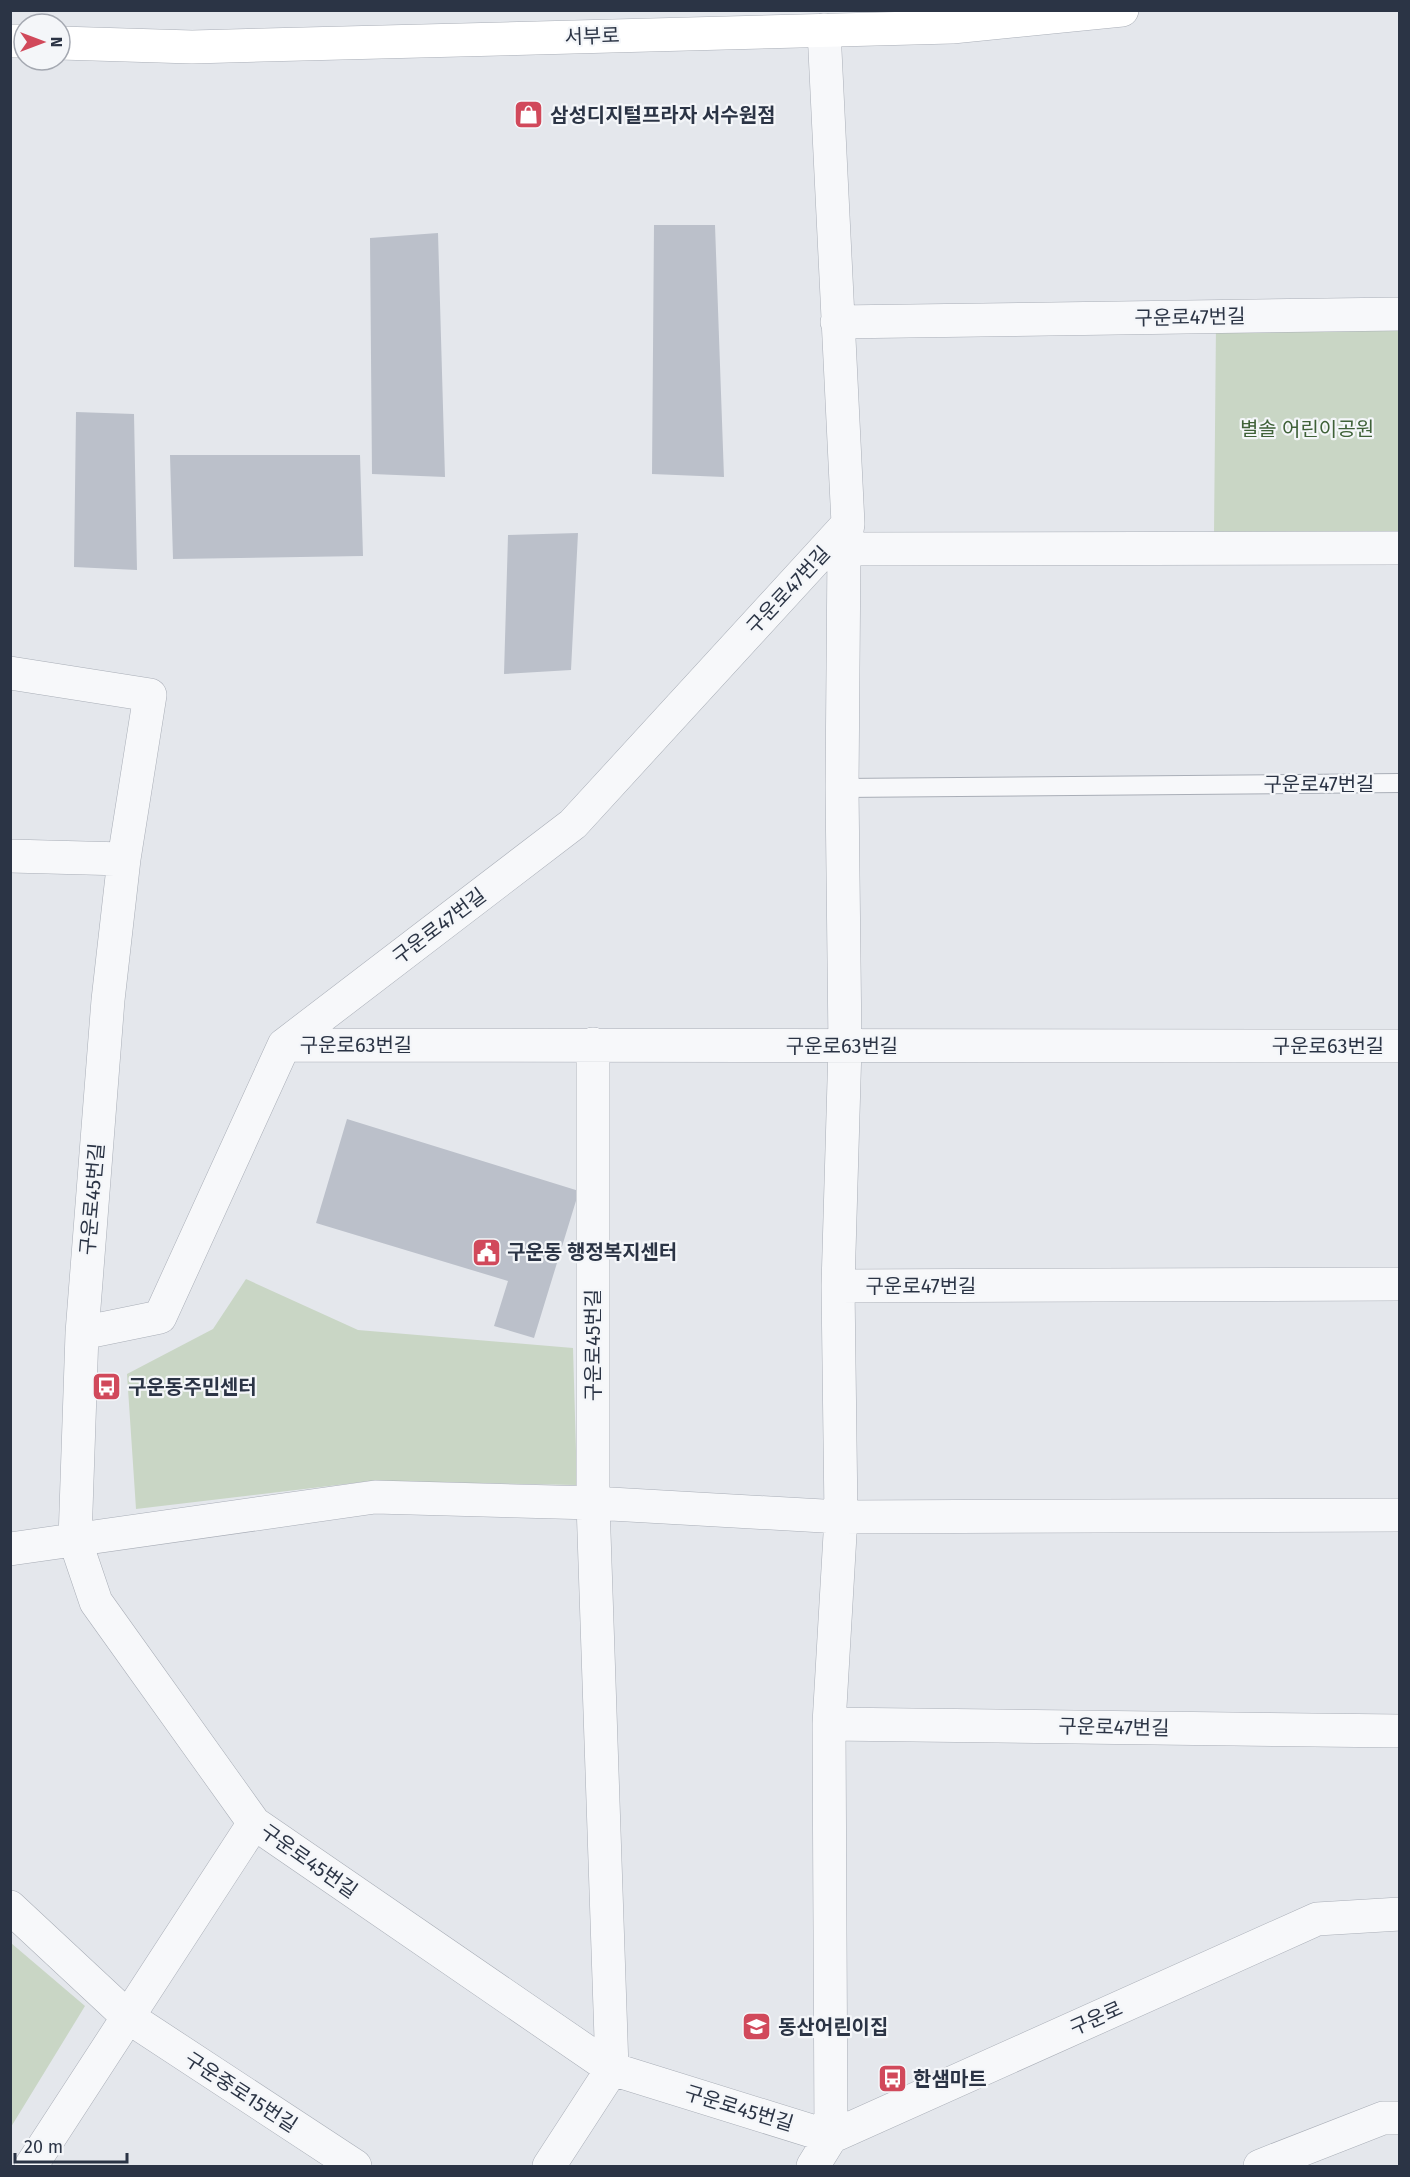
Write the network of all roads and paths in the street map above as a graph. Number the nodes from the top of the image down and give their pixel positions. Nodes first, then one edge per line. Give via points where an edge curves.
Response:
1 (1122, 10) edge
2 (824, 30) junction
3 (72, 43) edge
4 (1400, 314) edge
5 (837, 322) junction
6 (846, 537) junction
7 (1400, 548) edge
8 (10, 673) edge
9 (1400, 783) edge
10 (842, 788) junction
11 (10, 856) edge
12 (124, 859) junction
13 (593, 1044) junction
14 (284, 1045) junction
15 (846, 1046) junction
16 (1400, 1046) edge
17 (1400, 1284) edge
18 (838, 1286) junction
19 (82, 1333) junction
20 (593, 1503) junction
21 (1400, 1515) edge
22 (841, 1516) junction
23 (75, 1540) junction
24 (10, 1549) edge
25 (829, 1724) junction
26 (1400, 1731) edge
27 (254, 1823) junction
28 (10, 1907) edge
29 (1400, 1914) edge
30 (128, 2017) junction
31 (612, 2069) junction
32 (1400, 2118) edge
33 (831, 2137) junction
34 (31, 2166) edge
35 (355, 2166) edge
36 (549, 2166) edge
37 (813, 2166) edge
38 (1260, 2166) edge

1 - 2 street, 서부로 via 952,27
2 - 3 street, 서부로 via 192,47
2 - 5 street, 구운로47번길
4 - 5 street, 구운로47번길
5 - 6 street, 구운로47번길
6 - 7 street, 구운로47번길
6 - 10 street, 구운로47번길
6 - 14 street, 구운로47번길 via 573,824
8 - 12 street, 구운로45번길 via 150,695
9 - 10 lane, 구운로47번길
10 - 15 street, 구운로47번길
11 - 12 street
12 - 19 street, 구운로45번길 via 108,1000
13 - 14 street, 구운로63번길
13 - 15 street, 구운로63번길
13 - 20 street, 구운로45번길
14 - 19 street, 구운로47번길 via 160,1317
15 - 16 street, 구운로63번길
15 - 18 street, 구운로47번길
17 - 18 street, 구운로47번길
18 - 22 street, 구운로47번길
19 - 23 street, 구운로45번길
20 - 22 street
20 - 23 street via 375,1497
20 - 31 street, 구운로45번길
21 - 22 street
22 - 25 street, 구운로47번길
23 - 24 street
23 - 27 street, 구운로45번길 via 96,1602
25 - 26 street, 구운로47번길
25 - 33 street, 구운로47번길
27 - 30 street
27 - 31 street, 구운로45번길
28 - 30 street
29 - 33 street, 구운로 via 1317,1919
30 - 34 street
30 - 35 street, 구운중로15번길
31 - 33 street, 구운로45번길
31 - 36 street
32 - 38 street via 1383,2118
33 - 37 street

